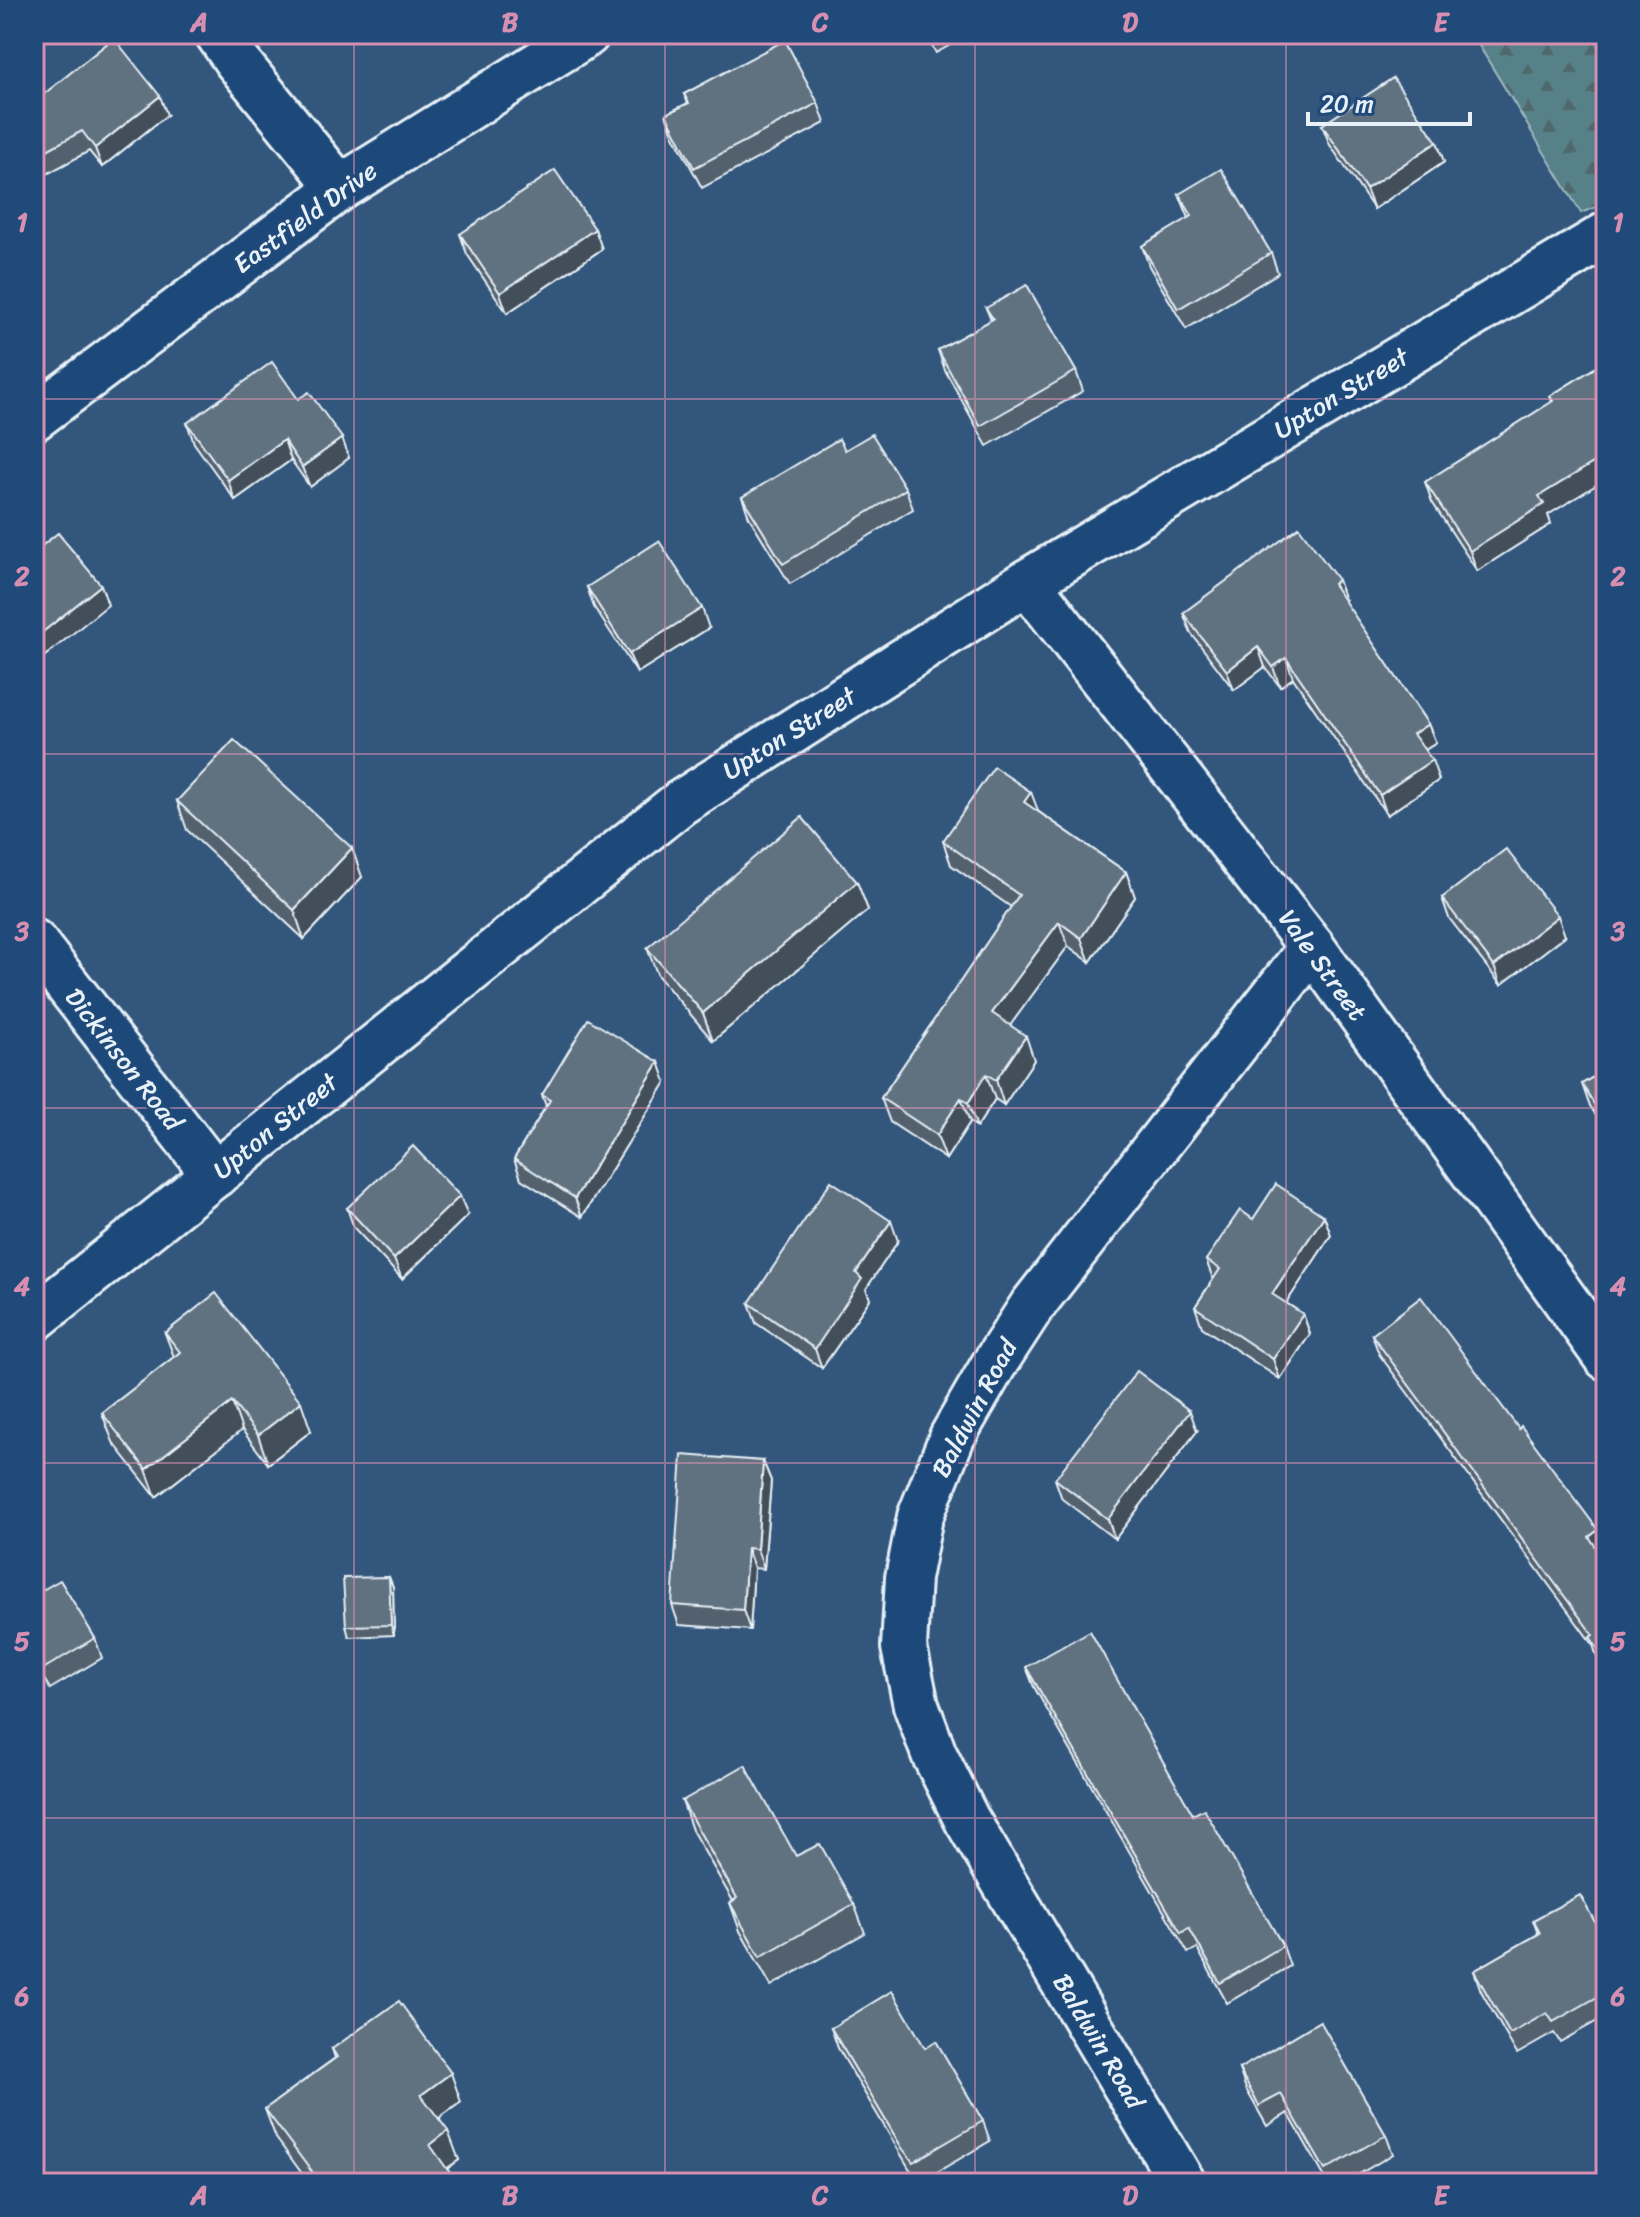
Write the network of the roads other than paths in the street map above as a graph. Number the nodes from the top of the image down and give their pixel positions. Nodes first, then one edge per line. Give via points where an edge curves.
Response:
1 (218, 34) edge
2 (587, 34) edge
3 (340, 188) junction
4 (1606, 235) edge
5 (34, 418) edge
6 (1027, 582) junction
7 (34, 942) edge
8 (1312, 947) junction
9 (215, 1175) junction
10 (34, 1319) edge
11 (1606, 1357) edge
12 (1183, 2183) edge

1 - 3 street
2 - 3 street, Eastfield Drive
3 - 5 street, Eastfield Drive
4 - 6 street, Upton Street
6 - 8 street, Vale Street
6 - 9 street, Upton Street via 680,803
7 - 9 street, Dickinson Road
8 - 11 street, Vale Street
8 - 12 street, Baldwin Road via 1032,1306 993,1366 952,1437 920,1517 908,1578 904,1647 916,1705 934,1754 967,1820
9 - 10 street, Upton Street

